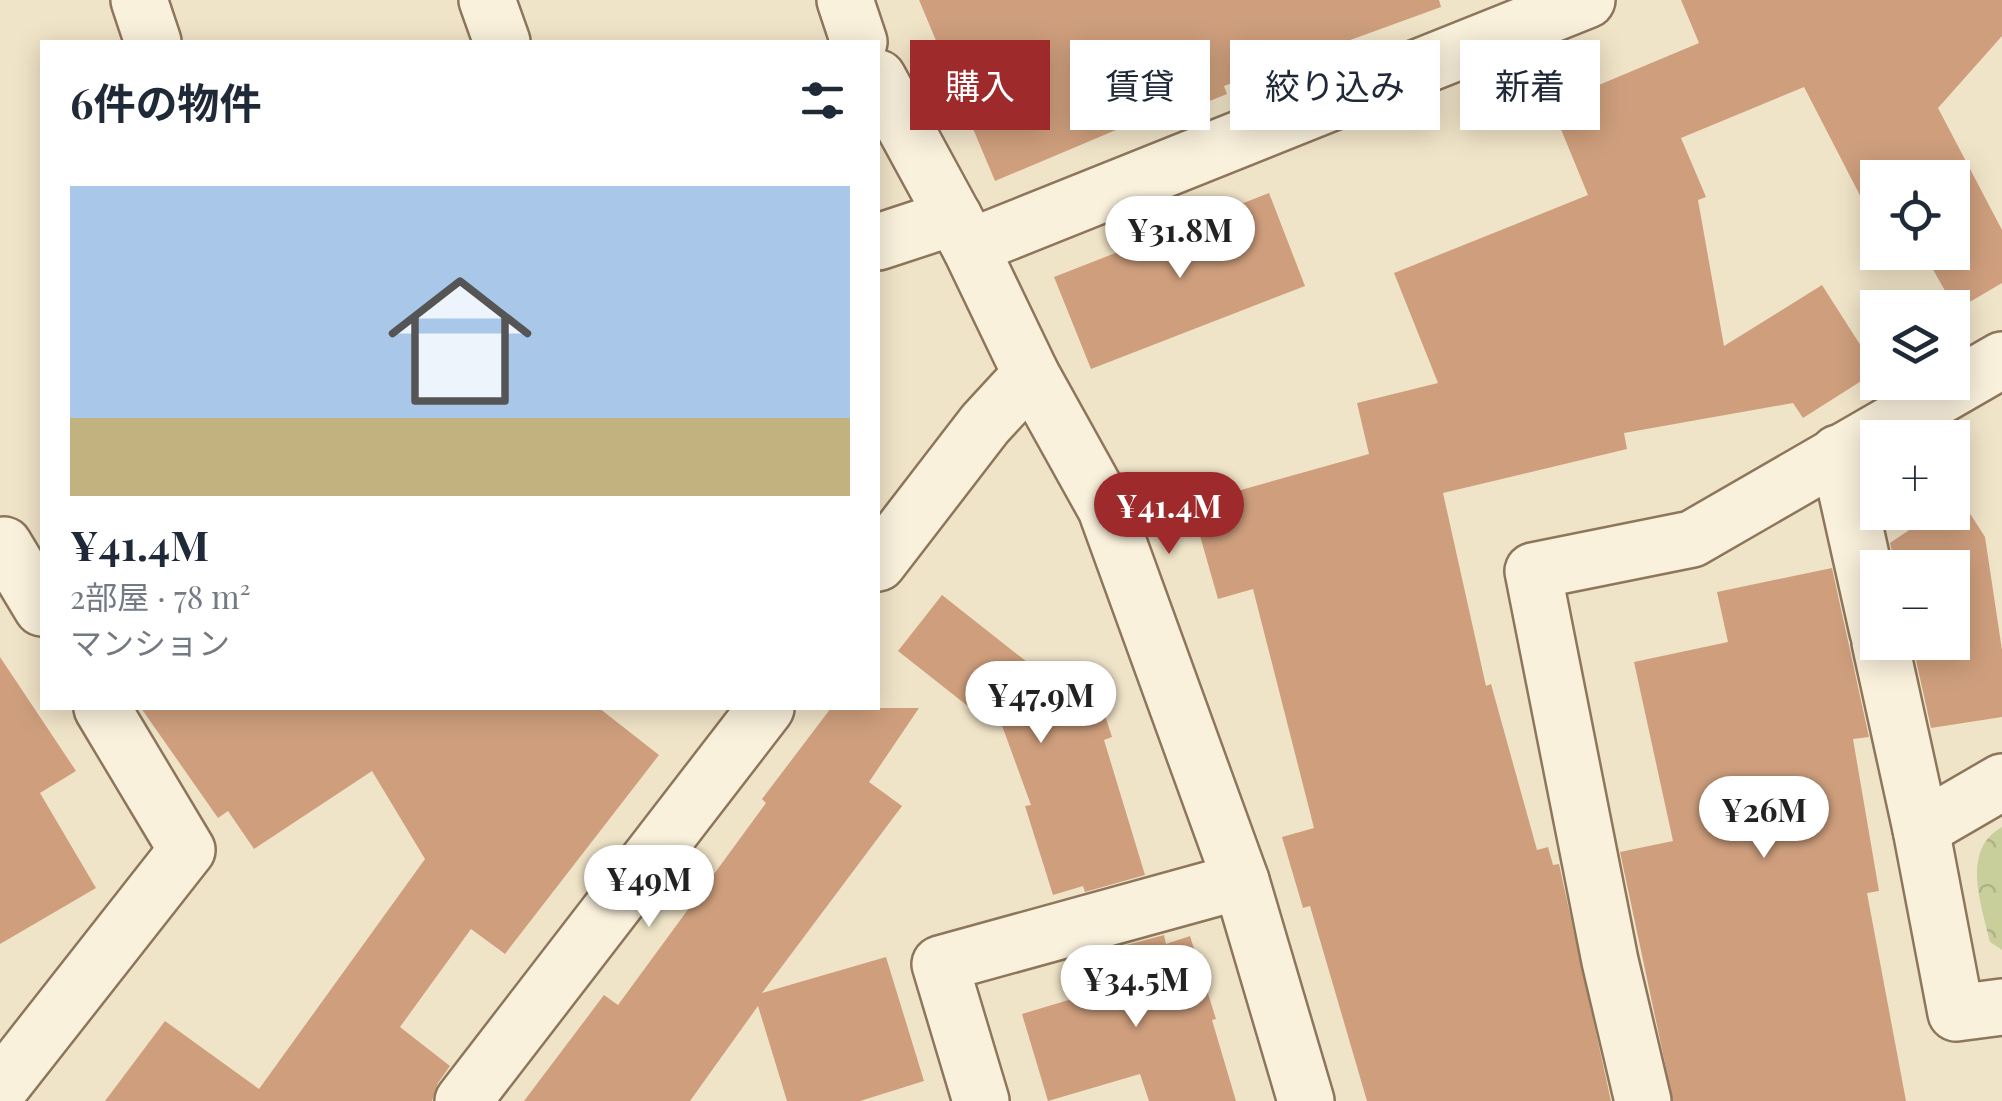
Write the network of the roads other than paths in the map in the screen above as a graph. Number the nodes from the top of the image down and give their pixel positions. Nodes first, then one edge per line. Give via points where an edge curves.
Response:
1 (139, 0) edge
2 (488, 0) edge
3 (845, 0) edge
4 (1587, 0) edge
5 (152, 40) edge
6 (501, 40) edge
7 (858, 40) edge
8 (880, 82) edge
9 (962, 232) junction
10 (880, 242) edge
11 (2002, 360) edge
12 (1031, 374) junction
13 (1838, 454) junction
14 (16, 541) edge
15 (1860, 552) edge
16 (880, 560) edge
17 (40, 603) edge
18 (1884, 660) edge
19 (103, 710) edge
20 (764, 710) edge
21 (2002, 782) edge
22 (1921, 829) junction
23 (1241, 881) junction
24 (2002, 1007) edge
25 (0, 1088) edge
26 (464, 1101) edge
27 (981, 1101) edge
28 (1306, 1101) edge
29 (1643, 1101) edge

1 - 5 street
2 - 6 street
3 - 7 street
4 - 9 street
8 - 9 street
9 - 10 street
9 - 12 street
11 - 13 street
12 - 16 street
12 - 23 street via 1106,509
13 - 15 street
13 - 29 street via 1692,539 1532,571
14 - 17 street
18 - 22 street
19 - 25 street via 187,850
20 - 26 street
21 - 22 street
22 - 24 street via 1956,1013
23 - 27 street via 940,964
23 - 28 street

